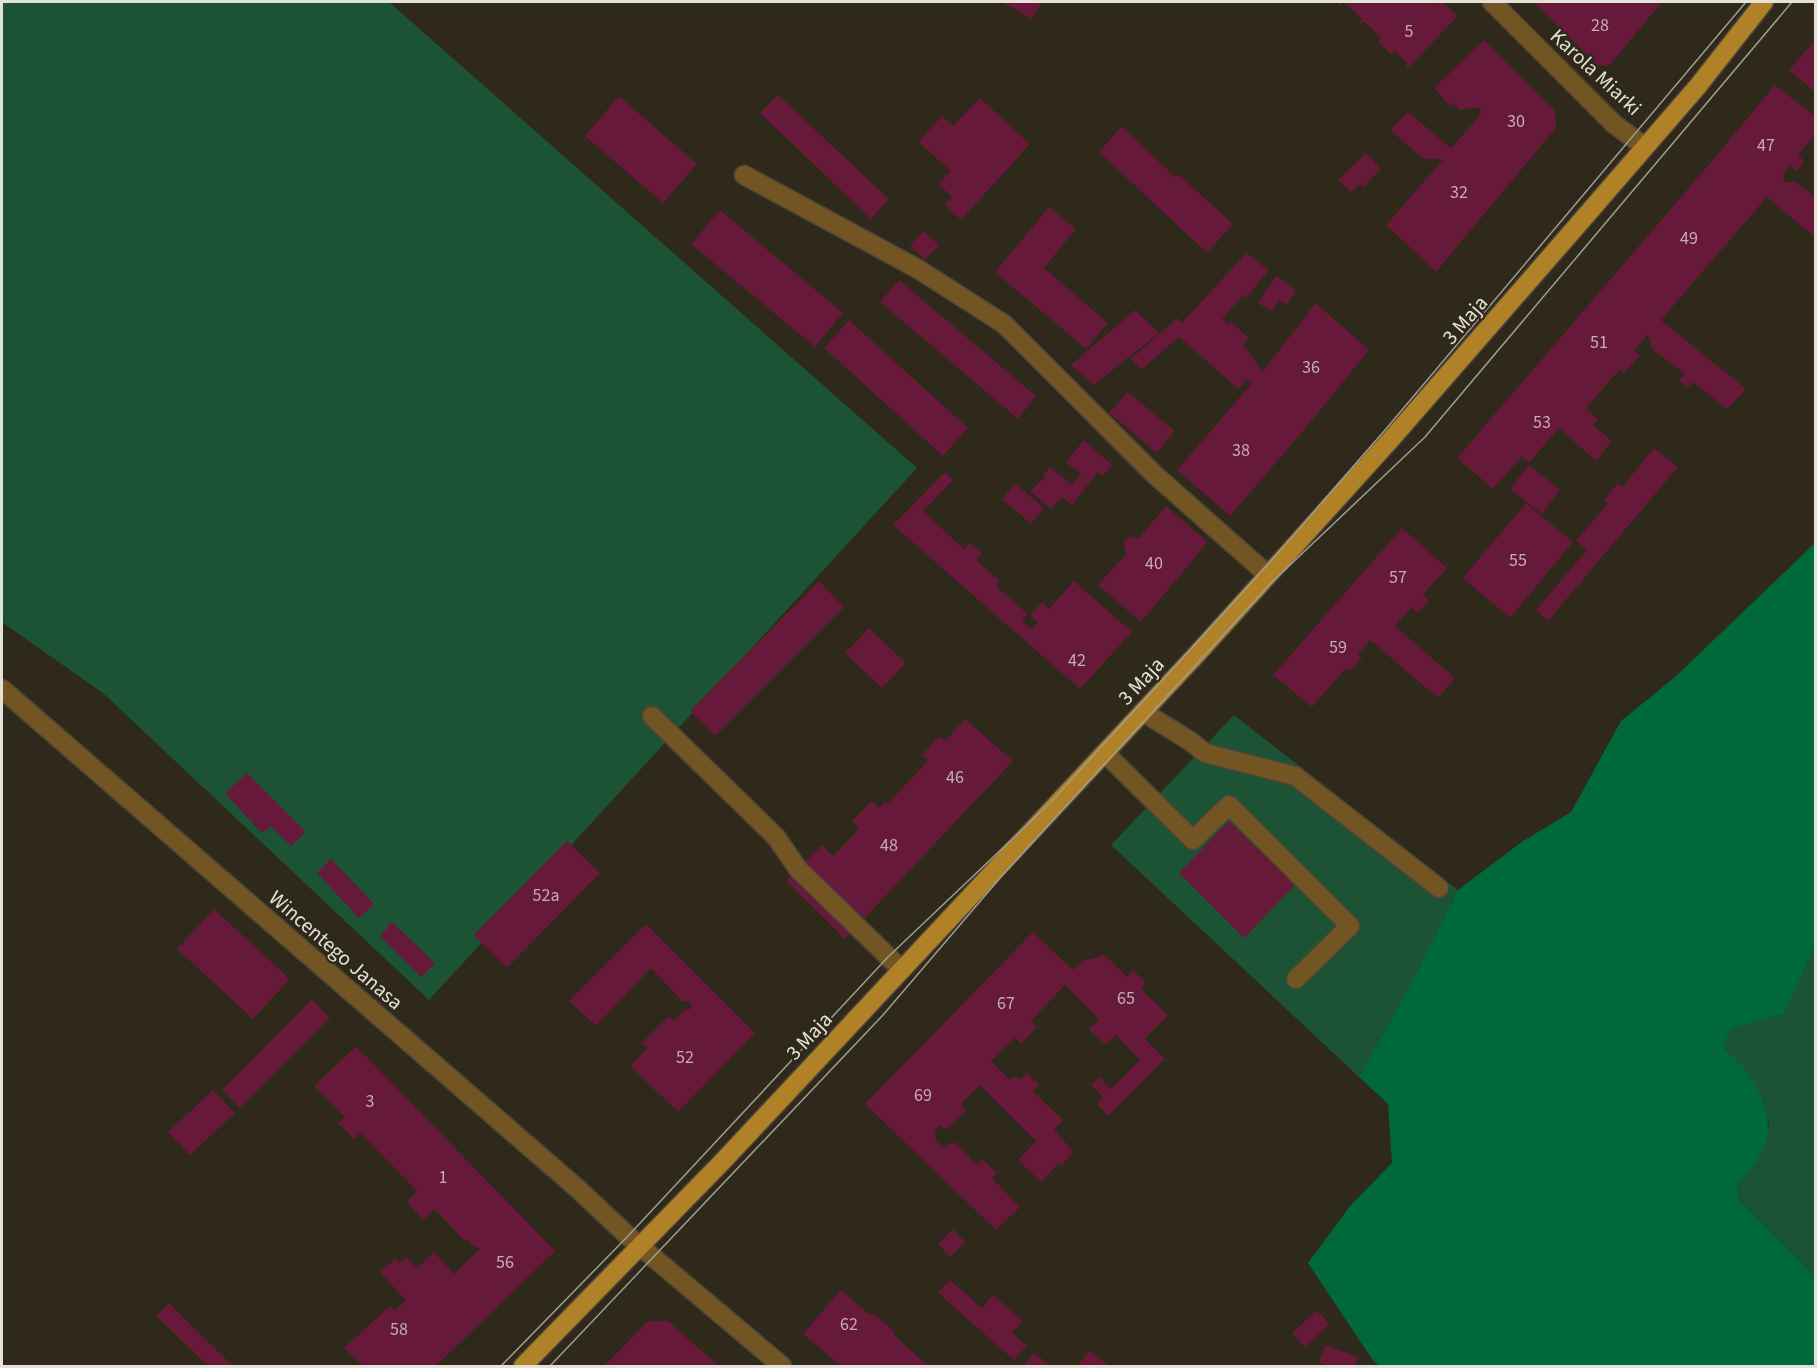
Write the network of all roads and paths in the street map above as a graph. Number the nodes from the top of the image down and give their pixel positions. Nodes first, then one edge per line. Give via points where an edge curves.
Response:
1 (1492, 2) edge
2 (1764, 2) edge
3 (1645, 147) junction
4 (744, 175) dead end
5 (1268, 575) junction
6 (2, 689) edge
7 (1143, 712) junction
8 (652, 716) dead end
9 (1105, 753) junction
10 (1439, 888) dead end
11 (902, 970) junction
12 (1296, 979) dead end
13 (641, 1246) junction
14 (523, 1366) edge
15 (782, 1366) edge

1 - 3 street, Karola Miarki via 1614,124
2 - 3 main road, 3 Maja
3 - 5 main road, 3 Maja
4 - 5 street via 918,269 1004,324 1154,474
5 - 7 main road, 3 Maja
6 - 13 street, Wincentego Janasa
7 - 9 main road, 3 Maja
7 - 10 street via 1205,753 1295,776
8 - 11 street via 776,837 798,869
9 - 11 main road, 3 Maja
9 - 12 street via 1193,840 1229,805 1350,926
11 - 13 main road, 3 Maja
13 - 14 main road, 3 Maja
13 - 15 street, Wincentego Janasa

